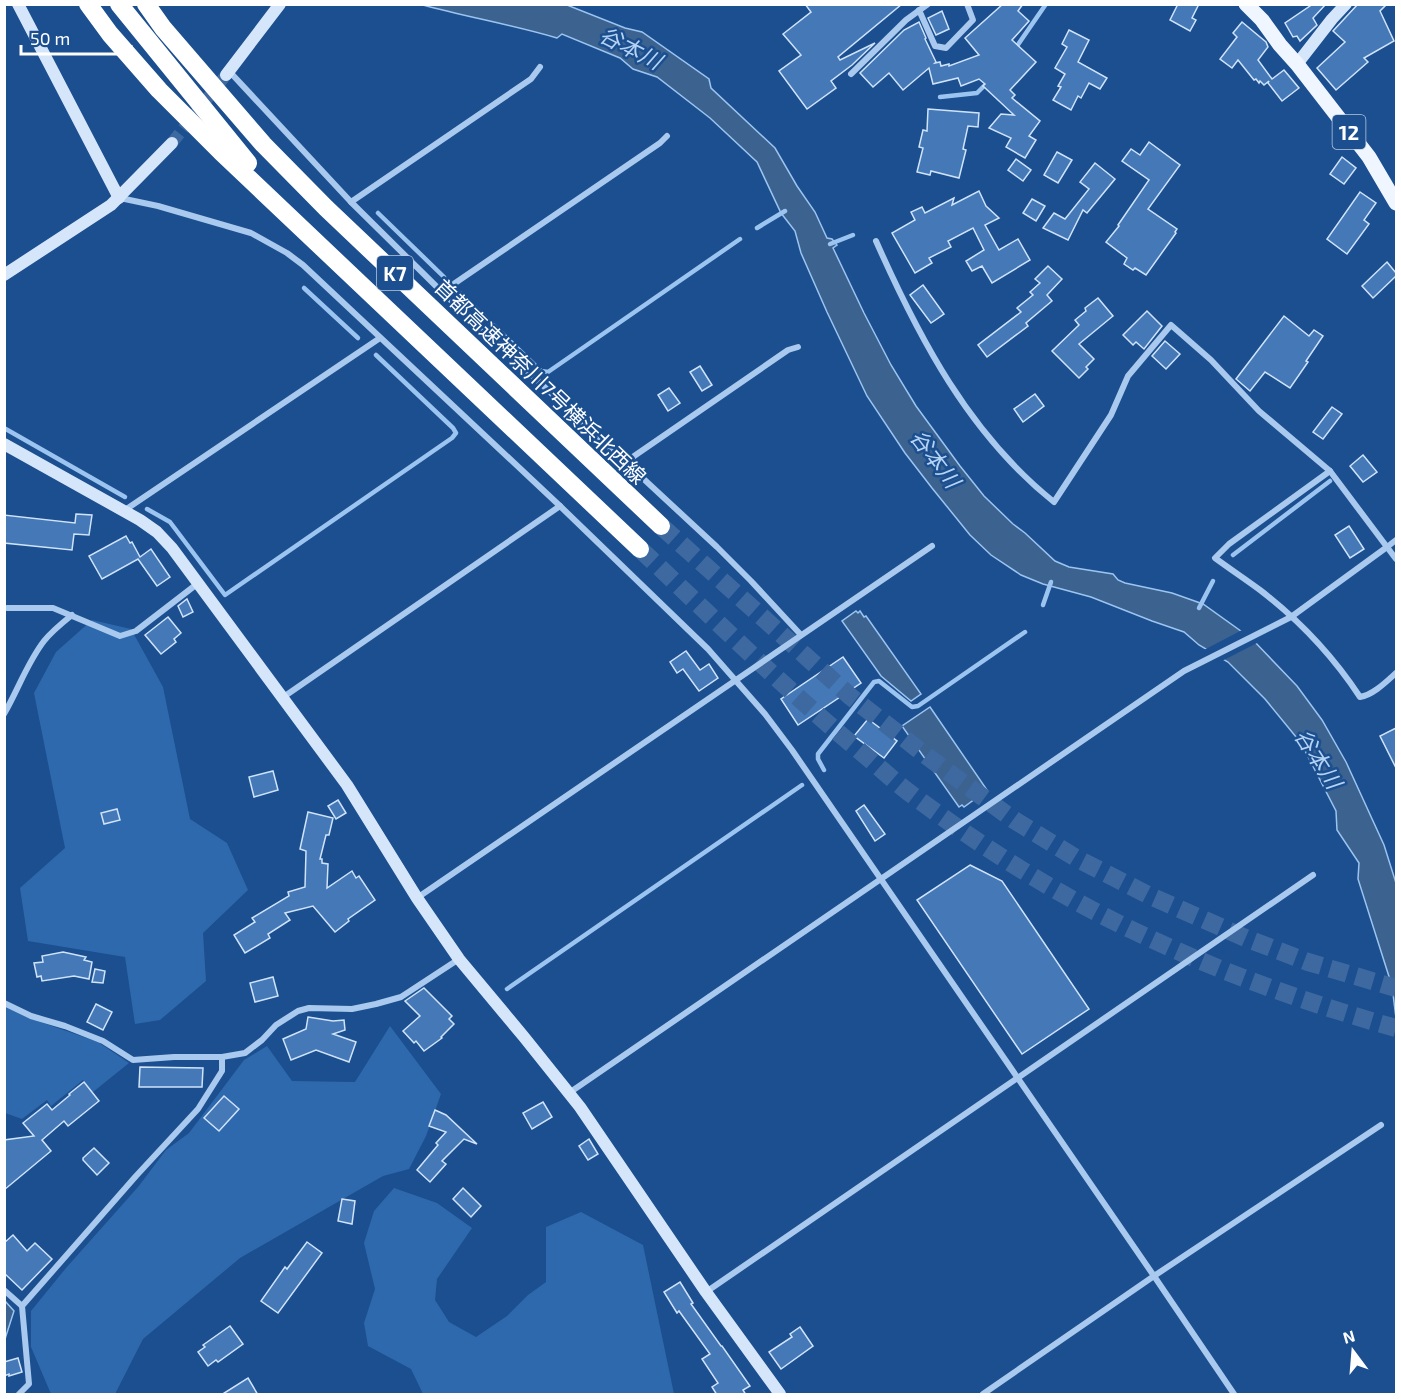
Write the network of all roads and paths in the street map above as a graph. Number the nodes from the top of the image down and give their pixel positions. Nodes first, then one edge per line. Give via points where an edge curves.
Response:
1 (18, 4) edge
2 (88, 4) edge
3 (119, 4) edge
4 (146, 4) edge
5 (280, 4) edge
6 (928, 4) edge
7 (967, 4) edge
8 (1246, 4) edge
9 (1346, 4) edge
10 (919, 10) junction
11 (1297, 64) junction
12 (540, 67) dead end
13 (227, 73) joint
14 (850, 74) dead end
15 (667, 136) dead end
16 (172, 143) tunnel mouth
17 (119, 198) junction
18 (351, 202) junction
19 (1396, 203) edge
20 (305, 231) junction
21 (876, 241) dead end
22 (4, 275) edge
23 (442, 292) junction
24 (380, 338) junction
25 (798, 347) dead end
26 (4, 444) edge
27 (624, 463) junction
28 (1330, 471) junction
29 (560, 506) junction
30 (124, 511) junction
31 (661, 526) tunnel mouth
32 (1396, 540) edge
33 (932, 546) dead end
34 (1387, 547) junction
35 (640, 549) tunnel mouth
36 (1396, 559) edge
37 (197, 584) junction
38 (7, 608) dead end
39 (72, 615) junction
40 (1291, 617) junction
41 (801, 635) junction
42 (1396, 674) edge
43 (735, 680) junction
44 (282, 698) junction
45 (4, 714) edge
46 (1313, 875) dead end
47 (881, 878) junction
48 (417, 898) junction
49 (459, 959) junction
50 (4, 1003) edge
51 (222, 1057) junction
52 (1018, 1078) junction
53 (569, 1093) junction
54 (1381, 1125) dead end
55 (1154, 1276) junction
56 (4, 1290) edge
57 (706, 1292) junction
58 (22, 1306) junction
59 (19, 1395) edge
60 (780, 1395) edge
61 (983, 1395) edge
62 (1234, 1395) edge

1 - 17 street
2 - 20 highway via 159,90
3 - 20 highway, K7
4 - 31 highway, 首都高速神奈川7号横浜北西線 / K7 via 263,144 318,200
5 - 13 street
6 - 10 street
7 - 10 street via 972,21 946,48 935,46
8 - 11 main road, 12
9 - 11 street
10 - 14 street
11 - 19 main road, 12 via 1369,157
12 - 18 street via 531,78
13 - 18 street
15 - 23 street
16 - 17 street
17 - 22 street
17 - 24 street via 206,219 268,241 303,265
18 - 23 street
20 - 35 highway, K7
21 - 28 street via 898,292 954,390 1002,452 1054,502 1111,415 1128,376 1171,325 1259,411
23 - 27 street
24 - 29 street
24 - 30 street
25 - 27 street via 788,350
26 - 30 street
27 - 41 street via 717,547
28 - 34 street
28 - 40 street via 1215,558
29 - 43 street
29 - 44 street
30 - 37 street via 157,532
32 - 34 street
33 - 41 street
34 - 36 street
34 - 40 street
37 - 39 street via 136,631 120,636
37 - 44 street
38 - 39 street via 53,608
39 - 45 street via 35,654
40 - 42 street via 1334,660 1360,698
40 - 47 street via 1184,671
41 - 43 street
43 - 47 street via 792,750
43 - 48 street
44 - 48 street via 347,785
46 - 52 street
47 - 52 street
47 - 53 street
48 - 49 street
49 - 51 street via 401,997 352,1009 298,1011 245,1053
49 - 53 street
50 - 51 street via 103,1041 133,1060
51 - 58 street via 222,1071 198,1109
52 - 55 street
52 - 57 street
53 - 57 street
54 - 55 street
55 - 61 street
55 - 62 street
56 - 58 street
57 - 60 street
58 - 59 street via 29,1384

